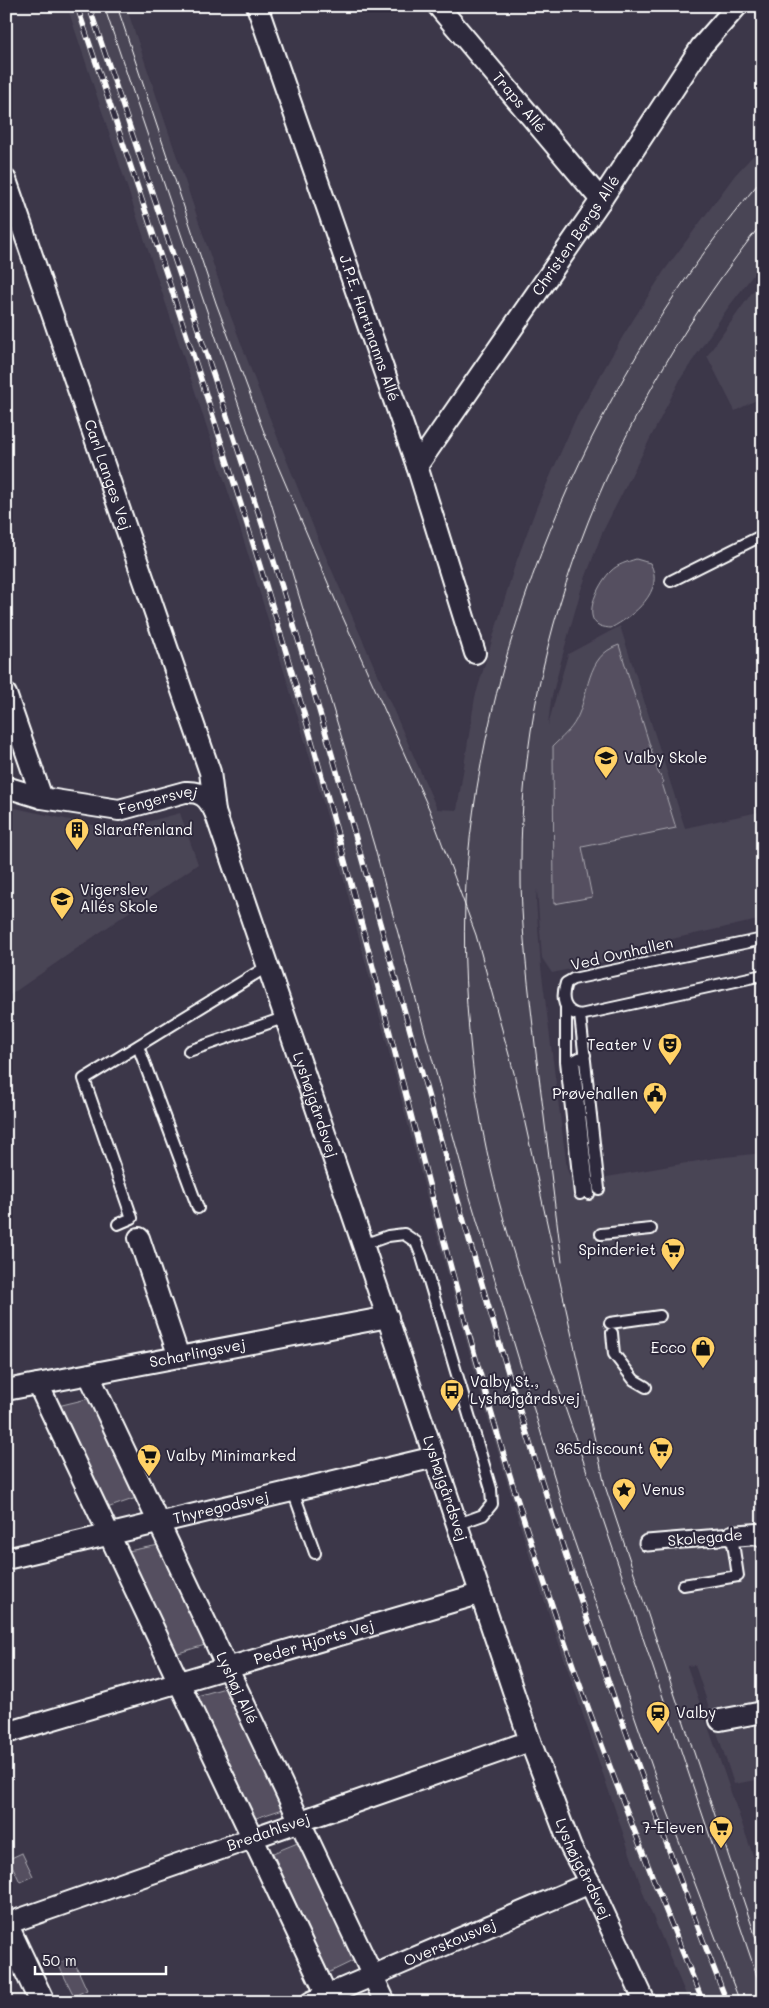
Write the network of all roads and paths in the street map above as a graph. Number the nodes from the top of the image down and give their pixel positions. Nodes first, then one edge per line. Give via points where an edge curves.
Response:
1 (257, 6) edge
2 (438, 6) edge
3 (730, 8) edge
4 (6, 180) edge
5 (601, 200) junction
6 (417, 466) junction
7 (763, 535) edge
8 (671, 581) dead end
9 (475, 653) dead end
10 (6, 694) edge
11 (210, 772) joint
12 (6, 787) edge
13 (42, 798) junction
14 (215, 812) junction
15 (763, 939) edge
16 (268, 966) junction
17 (763, 975) edge
18 (566, 1007) junction
19 (580, 1015) junction
20 (286, 1017) junction
21 (138, 1046) junction
22 (190, 1051) dead end
23 (584, 1055) junction
24 (599, 1189) dead end
25 (198, 1208) dead end
26 (118, 1224) dead end
27 (651, 1229) dead end
28 (601, 1234) dead end
29 (139, 1238) dead end
30 (363, 1245) junction
31 (660, 1316) dead end
32 (388, 1317) junction
33 (179, 1357) junction
34 (89, 1375) junction
35 (38, 1384) junction
36 (646, 1387) dead end
37 (6, 1390) edge
38 (435, 1457) junction
39 (293, 1490) junction
40 (159, 1523) junction
41 (458, 1524) junction
42 (108, 1534) junction
43 (732, 1536) junction
44 (763, 1537) edge
45 (647, 1543) dead end
46 (315, 1553) dead end
47 (6, 1559) edge
48 (683, 1585) dead end
49 (479, 1594) junction
50 (227, 1668) junction
51 (178, 1682) junction
52 (763, 1712) edge
53 (720, 1720) dead end
54 (6, 1733) edge
55 (530, 1741) junction
56 (300, 1821) junction
57 (252, 1838) junction
58 (590, 1884) junction
59 (6, 1925) edge
60 (372, 1976) junction
61 (323, 2000) edge
62 (42, 2002) edge
63 (385, 2002) edge
64 (645, 2002) edge

1 - 6 street, J.P.E. Hartmanns Allé
2 - 5 street, Traps Allé
3 - 5 street, Christen Bergs Allé
4 - 11 street, Carl Langes Vej
5 - 6 street, Christen Bergs Allé
6 - 9 street, J.P.E. Hartmanns Allé
7 - 8 lane
10 - 13 street
11 - 14 street, Lyshøjgårdsvej
12 - 13 street, Fengersvej
13 - 14 street, Fengersvej via 119,810 196,792 208,798
14 - 16 street, Lyshøjgårdsvej
15 - 18 lane, Ved Ovnhallen via 573,979 566,983 563,992
16 - 20 street, Lyshøjgårdsvej
16 - 21 lane
17 - 19 lane
18 - 19 lane via 572,1014
18 - 23 lane, Ved Ovnhallen via 566,1061 584,1194 574,1061
19 - 23 lane
20 - 22 lane
20 - 30 street, Lyshøjgårdsvej
21 - 25 lane
21 - 26 lane via 84,1079 132,1218
23 - 24 lane
27 - 28 lane
29 - 33 street
30 - 32 street, Lyshøjgårdsvej
30 - 41 lane via 404,1234 416,1242 422,1257 491,1489 492,1504 483,1515
31 - 36 lane via 611,1328 614,1354 634,1380
32 - 33 street, Scharlingsvej
32 - 38 street, Lyshøjgårdsvej
33 - 34 street, Scharlingsvej
34 - 35 street, Scharlingsvej
34 - 40 street, Lyshøj Allé
35 - 37 street, Scharlingsvej
35 - 42 street
38 - 39 street, Thyregodsvej
38 - 41 street, Lyshøjgårdsvej
39 - 40 street, Thyregodsvej
39 - 46 lane
40 - 42 street, Thyregodsvej
40 - 50 street, Lyshøj Allé
41 - 49 street, Lyshøjgårdsvej
42 - 47 street, Thyregodsvej
42 - 51 street
43 - 44 street, Skolegade via 757,1534
43 - 45 street, Skolegade
43 - 48 lane via 738,1576
49 - 50 street, Peder Hjorts Vej
49 - 55 street, Lyshøjgårdsvej
50 - 51 street, Peder Hjorts Vej
50 - 56 street, Lyshøj Allé
51 - 54 street, Peder Hjorts Vej
51 - 57 street
52 - 53 street
55 - 56 street, Bredahlsvej
55 - 58 street, Lyshøjgårdsvej via 571,1848
56 - 57 street, Bredahlsvej
56 - 60 street, Lyshøj Allé
57 - 59 street, Bredahlsvej
57 - 61 street
58 - 60 street, Overskousvej
58 - 64 street, Lyshøjgårdsvej
59 - 62 street
60 - 61 street, Overskousvej
60 - 63 street, Lyshøj Allé

